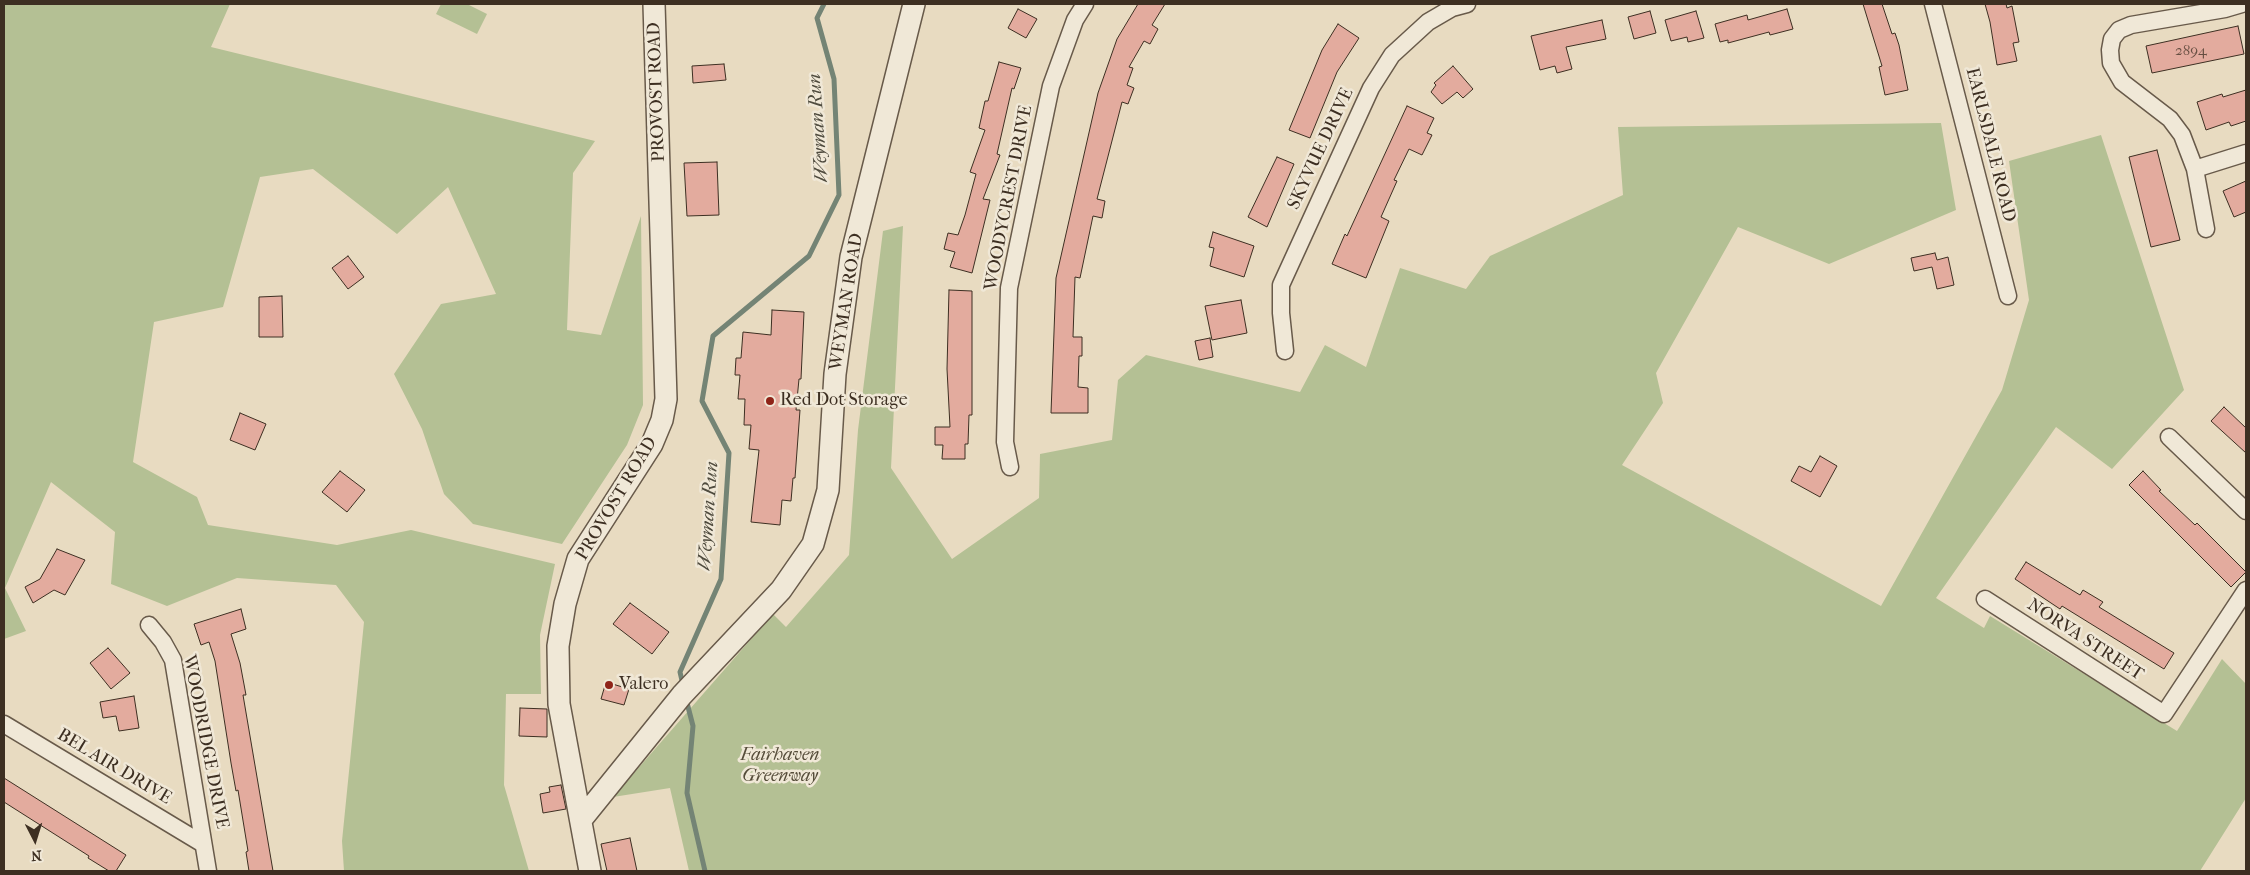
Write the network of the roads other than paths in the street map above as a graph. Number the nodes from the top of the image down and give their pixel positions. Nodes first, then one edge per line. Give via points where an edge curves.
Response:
1 (654, 4) edge
2 (914, 4) edge
3 (1085, 4) edge
4 (1467, 4) edge
5 (1933, 4) edge
6 (2242, 4) edge
7 (2246, 153) edge
8 (2195, 169) junction
9 (2206, 229) dead end
10 (2008, 296) dead end
11 (1285, 351) dead end
12 (2169, 437) dead end
13 (1010, 467) dead end
14 (2246, 511) edge
15 (2246, 590) edge
16 (1985, 599) dead end
17 (149, 625) dead end
18 (4, 724) edge
19 (581, 820) junction
20 (203, 844) junction
21 (208, 871) edge
22 (590, 871) edge

1 - 19 street, PROVOST ROAD via 666,399 652,444 583,548 564,604 558,646 559,704
2 - 19 street, WEYMAN ROAD via 851,258 835,374 828,490 814,544 782,590 702,674
3 - 13 street, WOODYCREST DRIVE via 1075,20 1051,86 1009,288 1005,442
4 - 11 street, SKYVUE DRIVE via 1452,8 1428,22 1392,55 1371,88 1281,284
5 - 10 street, EARLSDALE ROAD
6 - 8 street via 2131,25 2119,30 2112,39 2111,63 2115,74 2170,119 2182,135
7 - 8 street
8 - 9 street
12 - 14 street
15 - 16 street, NORVA STREET via 2164,714
17 - 20 street, WOODRIDGE DRIVE via 172,660
18 - 20 street, BEL AIR DRIVE
19 - 22 street, PROVOST ROAD
20 - 21 street, WOODRIDGE DRIVE

